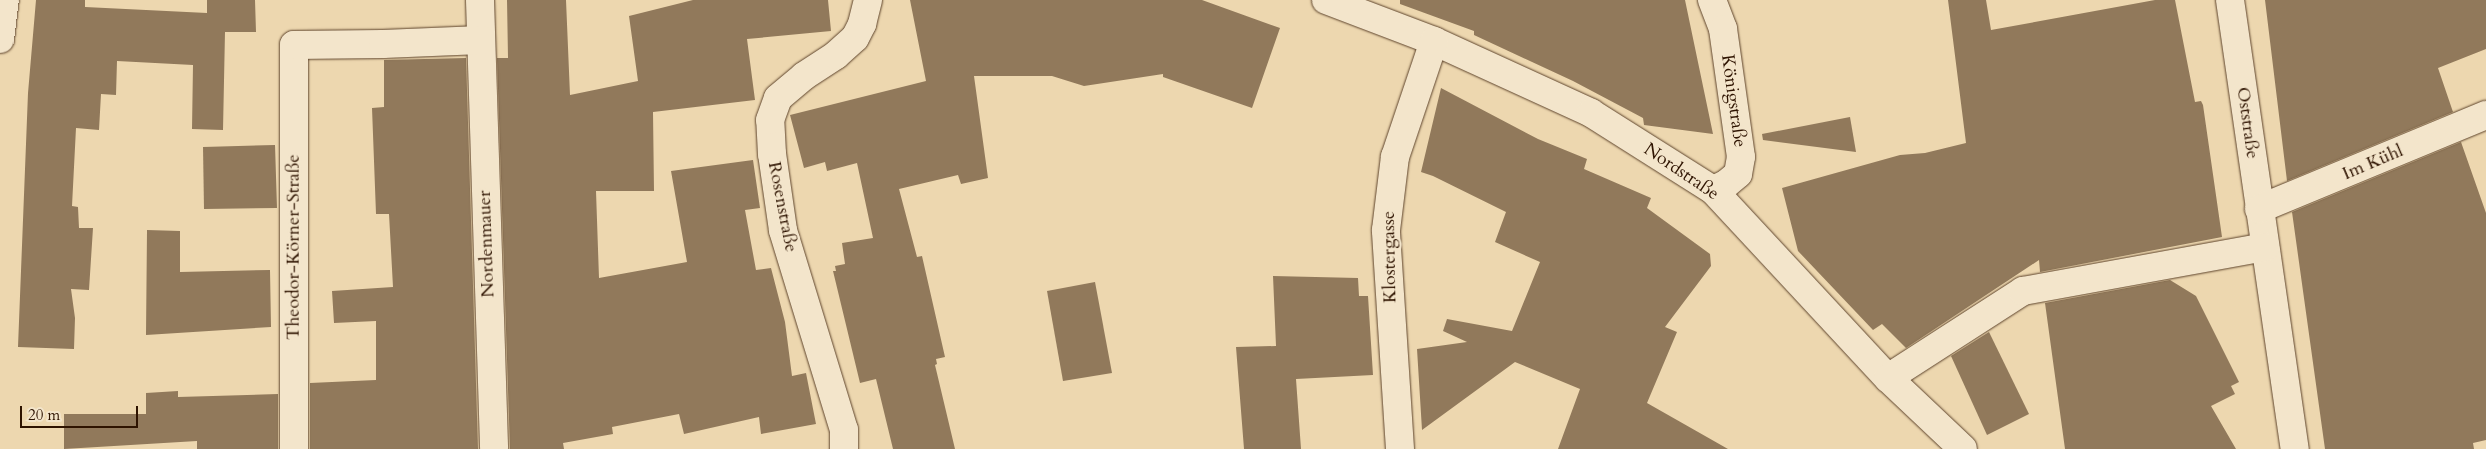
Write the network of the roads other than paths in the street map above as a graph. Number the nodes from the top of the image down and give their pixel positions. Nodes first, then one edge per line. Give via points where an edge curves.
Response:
1 (5, 0) edge
2 (480, 0) edge
3 (868, 0) edge
4 (1326, 0) edge
5 (1712, 0) edge
6 (2230, 0) edge
7 (0, 39) edge
8 (481, 40) junction
9 (1434, 41) junction
10 (2486, 115) edge
11 (1713, 190) junction
12 (2259, 209) junction
13 (2265, 247) junction
14 (1888, 378) junction
15 (294, 449) edge
16 (494, 449) edge
17 (844, 449) edge
18 (1400, 449) edge
19 (1963, 449) edge
20 (2295, 449) edge

1 - 7 street
2 - 8 street, Nordenmauer
3 - 17 street, Rosenstraße via 855,38 778,98 770,120 783,230 844,430
4 - 9 street, Nordstraße
5 - 11 street, Königstraße via 1723,29 1741,158 1738,174
6 - 12 street, Oststraße
8 - 15 street, Theodor-Körner-Straße via 294,45
8 - 16 street, Nordenmauer
9 - 11 street, Nordstraße via 1591,113
9 - 18 street, Klostergasse via 1395,157 1386,230
10 - 12 street, Im Kühl
11 - 14 street, Nordstraße
12 - 13 street, Oststraße
13 - 14 street via 2023,291
13 - 20 street, Oststraße
14 - 19 street, Nordstraße

